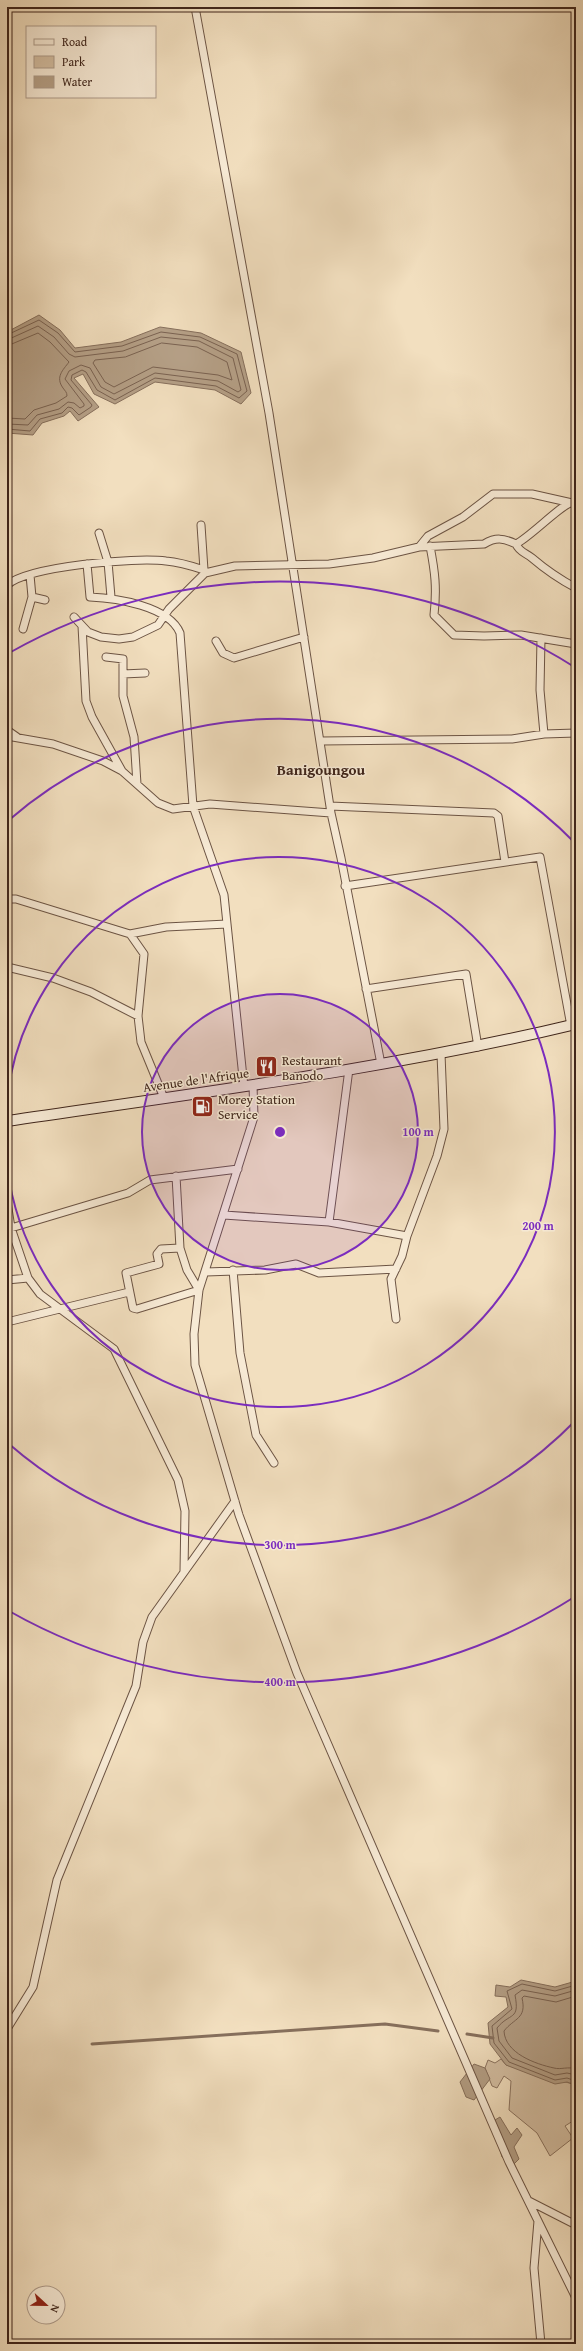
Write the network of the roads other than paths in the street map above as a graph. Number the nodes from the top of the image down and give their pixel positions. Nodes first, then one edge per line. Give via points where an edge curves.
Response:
1 (195, 7) edge
2 (574, 503) edge
3 (202, 525) dead end
4 (99, 533) dead end
5 (516, 544) junction
6 (430, 546) junction
7 (419, 547) junction
8 (108, 562) junction
9 (87, 564) junction
10 (293, 566) junction
11 (205, 572) junction
12 (30, 575) junction
13 (7, 578) edge
14 (15, 578) junction
15 (7, 585) edge
16 (576, 588) edge
17 (32, 597) junction
18 (111, 597) junction
19 (45, 600) dead end
20 (164, 616) junction
21 (74, 617) dead end
22 (82, 626) junction
23 (23, 628) dead end
24 (304, 637) junction
25 (541, 638) junction
26 (216, 641) dead end
27 (576, 644) edge
28 (106, 657) dead end
29 (145, 672) dead end
30 (123, 674) junction
31 (7, 730) edge
32 (576, 733) edge
33 (544, 734) junction
34 (7, 736) edge
35 (22, 740) junction
36 (321, 742) junction
37 (122, 771) junction
38 (137, 784) junction
39 (193, 806) junction
40 (330, 810) junction
41 (505, 862) junction
42 (345, 886) junction
43 (7, 899) edge
44 (226, 924) junction
45 (130, 934) junction
46 (7, 967) edge
47 (366, 989) junction
48 (138, 1016) junction
49 (574, 1025) edge
50 (478, 1047) junction
51 (441, 1054) junction
52 (381, 1064) junction
53 (349, 1069) junction
54 (249, 1086) junction
55 (164, 1098) junction
56 (7, 1121) edge
57 (238, 1169) junction
58 (176, 1176) junction
59 (7, 1202) edge
60 (224, 1215) junction
61 (329, 1222) junction
62 (11, 1228) junction
63 (406, 1236) junction
64 (180, 1248) junction
65 (396, 1269) junction
66 (233, 1270) junction
67 (206, 1272) junction
68 (28, 1278) junction
69 (7, 1280) edge
70 (199, 1290) junction
71 (129, 1292) junction
72 (60, 1309) junction
73 (396, 1318) dead end
74 (7, 1322) edge
75 (274, 1463) dead end
76 (235, 1501) junction
77 (184, 1571) junction
78 (7, 2028) edge
79 (528, 2201) junction
80 (538, 2220) junction
81 (576, 2225) edge
82 (576, 2298) edge
83 (541, 2344) edge

1 - 10 street via 269,413
2 - 5 street via 564,506 536,531
2 - 7 street via 532,494 499,492 463,517 428,536
3 - 11 street
4 - 8 street
5 - 6 street via 501,538 484,544
5 - 16 street via 518,549 541,567
6 - 7 street
6 - 25 street via 436,581 437,600 434,614 450,632 454,635 521,635
7 - 10 street via 373,558
8 - 9 street
8 - 11 street via 164,560
8 - 18 street
9 - 12 street
9 - 18 street via 90,597
10 - 11 street via 235,566
10 - 24 street
11 - 20 street
12 - 14 street
12 - 17 street
13 - 14 street
14 - 15 street
17 - 19 street
17 - 23 street
18 - 20 street via 143,606
20 - 22 street via 158,625 142,634 119,639 101,637
20 - 39 street via 177,626 180,633
21 - 22 street
22 - 37 street via 86,701 92,718
24 - 26 street via 234,658 223,653
24 - 36 street
25 - 27 street
25 - 33 street via 540,690
28 - 30 street via 123,658
29 - 30 street
30 - 38 street via 123,696 134,737
31 - 35 street
32 - 33 street
33 - 36 street via 512,739
34 - 35 street
35 - 37 street via 76,750
36 - 40 street
37 - 38 street
38 - 39 street via 147,796 173,809
39 - 40 street via 210,804
39 - 44 street via 224,895
40 - 41 street via 496,814 502,830
40 - 42 street
41 - 42 street
41 - 49 street via 540,857
42 - 47 street
43 - 45 street via 16,898
44 - 45 street via 166,927
44 - 54 street
45 - 48 street via 144,954
46 - 48 street via 53,978 91,992
47 - 50 street via 466,974
47 - 52 street
48 - 55 street via 141,1042
49 - 50 main road, Avenue de l'Afrique
50 - 51 main road, Avenue de l'Afrique
51 - 52 main road, Avenue de l'Afrique
51 - 63 street via 444,1129 437,1156
52 - 53 main road, Avenue de l'Afrique
53 - 54 main road, Avenue de l'Afrique
53 - 61 street
54 - 55 main road, Avenue de l'Afrique
54 - 57 street via 254,1117
55 - 56 main road, Avenue de l'Afrique
57 - 58 street
57 - 60 street
58 - 62 street via 150,1180 128,1193
58 - 64 street
59 - 62 street
60 - 61 street
60 - 67 street
61 - 63 street
62 - 68 street
63 - 65 street
64 - 70 street via 187,1270
64 - 71 street via 161,1249 157,1254 159,1264 126,1273
65 - 66 street via 319,1273 296,1264 265,1270
65 - 73 street via 391,1279
66 - 67 street
66 - 75 street via 240,1352 256,1435
67 - 70 street
68 - 69 street
68 - 72 street via 40,1294
70 - 71 street via 137,1309 133,1308
70 - 76 street via 194,1334 195,1365
71 - 72 street
72 - 74 street
72 - 77 street via 114,1349 178,1480 185,1511
76 - 77 street
76 - 79 street via 300,1679 423,1966
77 - 78 street via 152,1617 144,1642 136,1686 64,1857 33,1987
79 - 80 street
79 - 81 street
80 - 82 street
80 - 83 street via 534,2268

